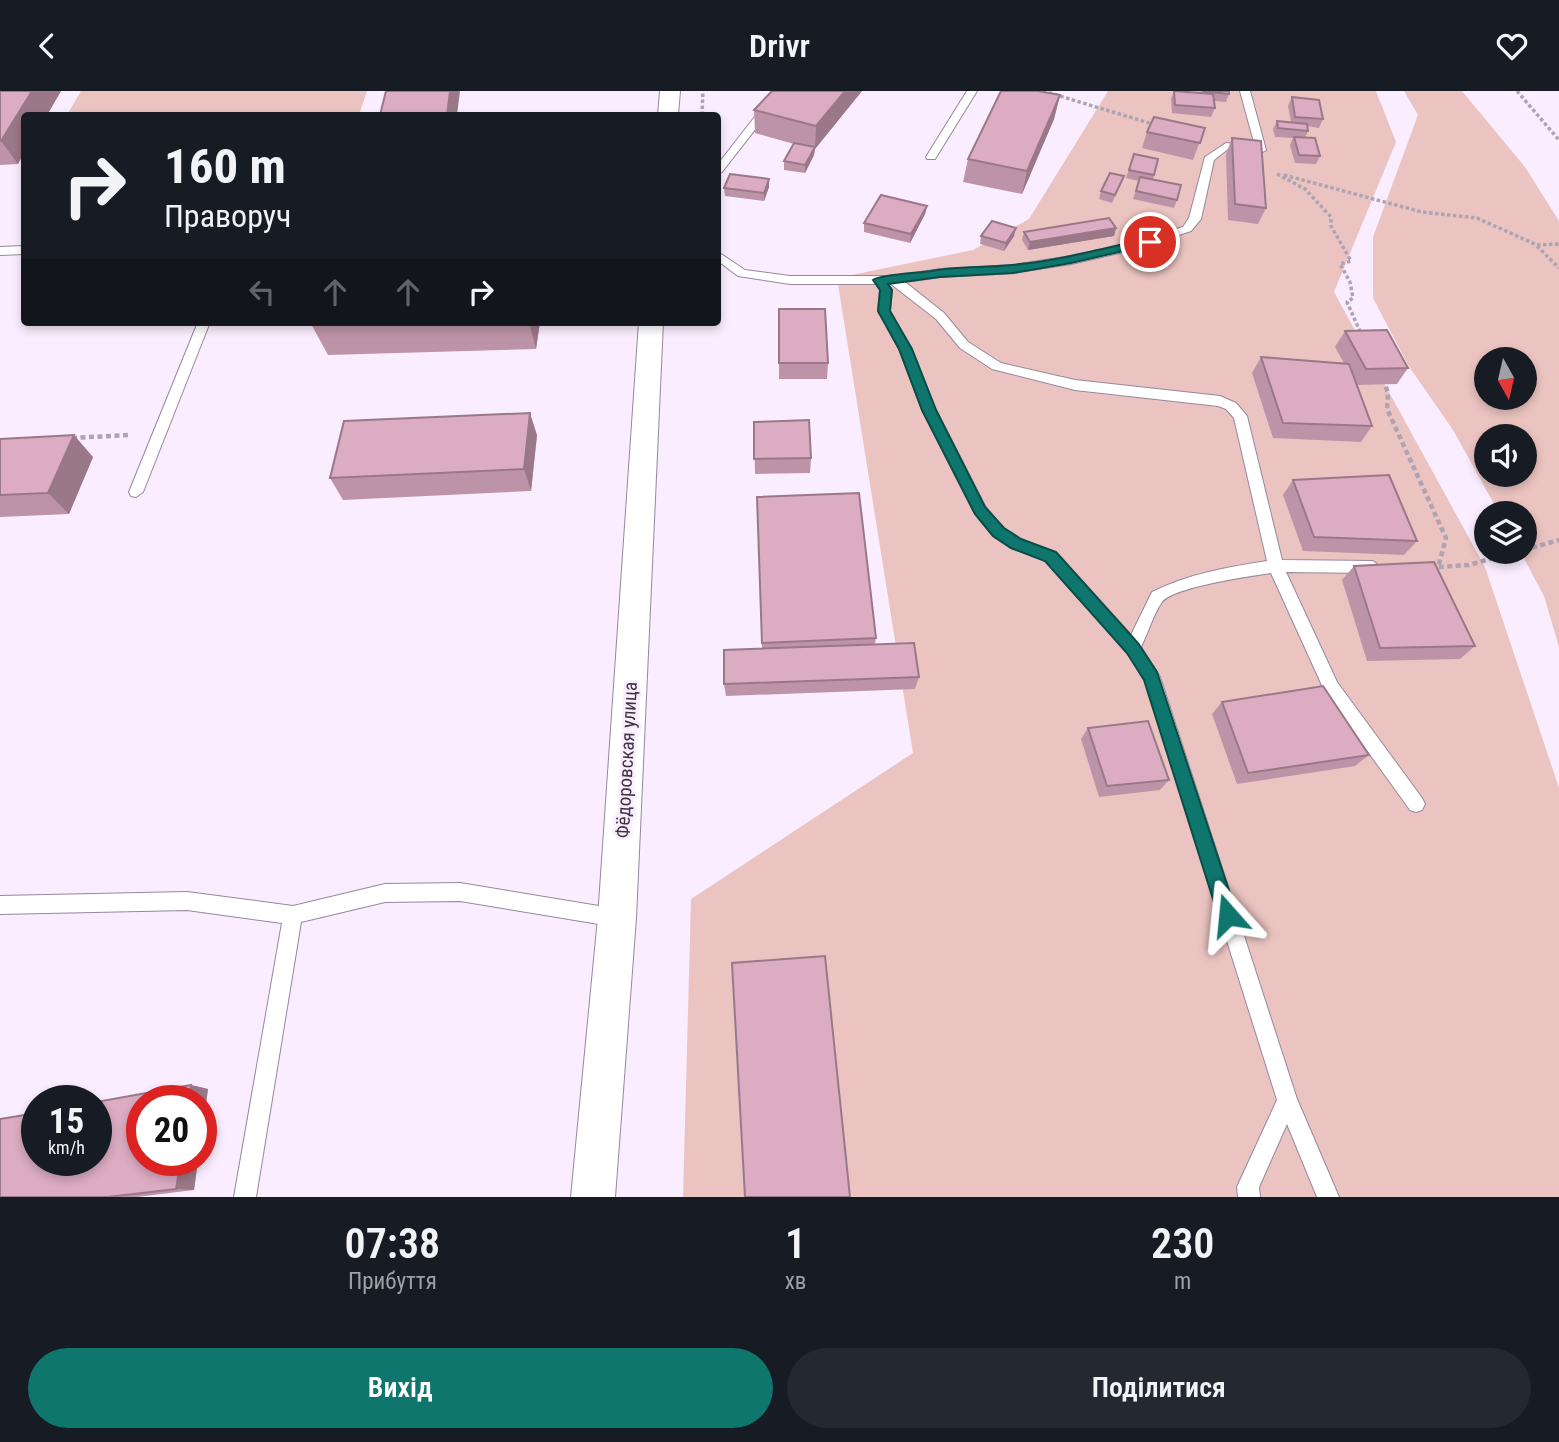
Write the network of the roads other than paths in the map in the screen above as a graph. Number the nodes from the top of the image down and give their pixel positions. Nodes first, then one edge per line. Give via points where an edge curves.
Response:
1 (670, 91) edge
2 (780, 91) edge
3 (972, 91) edge
4 (1245, 91) edge
5 (668, 112) edge
6 (931, 157) dead end
7 (721, 166) edge
8 (21, 250) edge
9 (0, 251) edge
10 (721, 258) edge
11 (887, 280) junction
12 (202, 326) edge
13 (651, 326) edge
14 (136, 492) dead end
15 (1276, 566) junction
16 (1388, 567) edge
17 (1133, 648) junction
18 (1416, 804) dead end
19 (0, 905) edge
20 (293, 915) junction
21 (617, 918) junction
22 (1287, 1100) junction
23 (245, 1197) edge
24 (593, 1197) edge
25 (1249, 1197) edge
26 (1328, 1197) edge

1 - 5 street
2 - 7 lane
3 - 6 lane
4 - 11 lane via 1261,150 1226,146 1209,159 1195,219 1187,229 1083,257 1025,267
8 - 9 lane
10 - 11 lane via 742,273 790,280
11 - 15 lane via 940,316 964,345 997,366 1075,384 1231,406 1240,416
11 - 17 lane via 884,311 980,510 1007,538 1051,556
12 - 14 lane
13 - 21 street, Фёдоровская улица
15 - 16 lane
15 - 17 lane via 1222,575 1157,596
15 - 18 lane via 1331,687
17 - 22 lane via 1152,677
19 - 20 lane via 187,901
20 - 21 lane via 385,894 460,892
20 - 23 lane
21 - 24 street, Фёдоровская улица
22 - 25 lane via 1248,1187
22 - 26 lane

